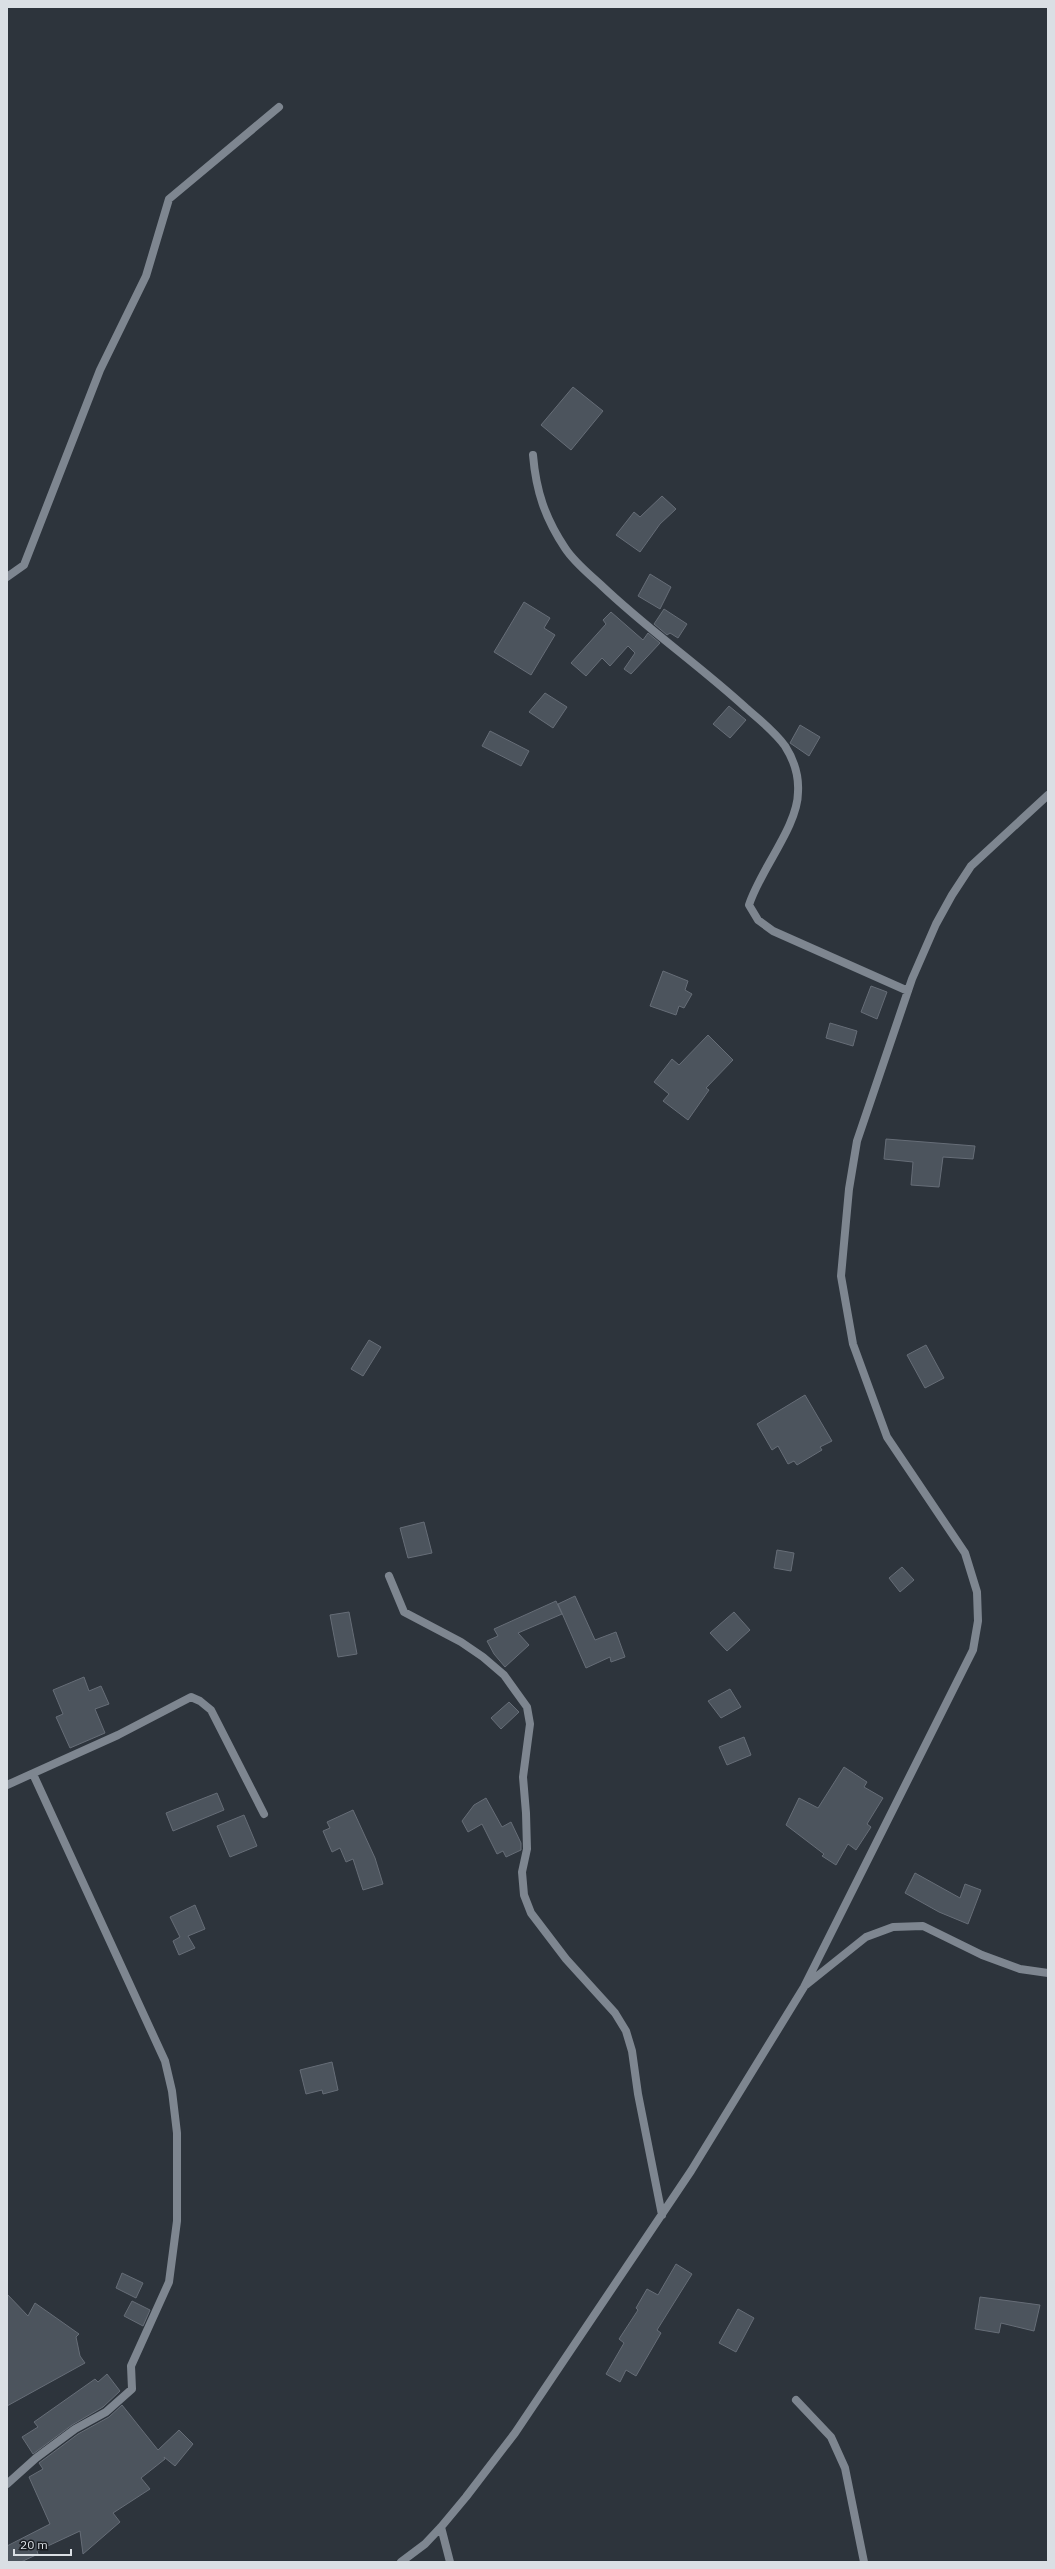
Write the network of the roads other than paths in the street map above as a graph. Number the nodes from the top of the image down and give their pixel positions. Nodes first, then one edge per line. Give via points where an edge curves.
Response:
1 (279, 107) dead end
2 (533, 455) dead end
3 (7, 577) edge
4 (1048, 795) edge
5 (908, 992) junction
6 (389, 1576) dead end
7 (32, 1774) junction
8 (7, 1785) edge
9 (264, 1814) dead end
10 (1048, 1973) edge
11 (804, 1987) junction
12 (662, 2214) junction
13 (796, 2400) dead end
14 (7, 2484) edge
15 (440, 2526) junction
16 (401, 2562) edge
17 (450, 2562) edge
18 (864, 2562) edge

1 - 3 street via 168,199 146,276 100,370 24,565
2 - 5 street via 536,487 547,517 566,549 635,618 715,679 766,726 785,746 797,770 798,793 793,815 754,888 749,904 758,920 773,931
4 - 5 street via 971,866 936,924
5 - 11 street via 857,1141 848,1189 842,1276 853,1344 887,1437 965,1553 977,1592 978,1621 973,1650
6 - 12 street via 404,1612 461,1642 483,1657 504,1675 527,1707 530,1724 523,1778 527,1849 522,1872 524,1895 531,1913 566,1959 616,2013 626,2031 632,2051
7 - 8 street
7 - 9 street via 118,1735 191,1697 211,1710
7 - 14 street via 165,2061 176,2126 178,2221 169,2282 131,2366 132,2389 106,2412 41,2454
10 - 11 street via 1020,1969 988,1957 924,1926 893,1927 866,1937
11 - 12 street
12 - 15 street via 515,2433 466,2497
13 - 18 street via 831,2437 845,2468
15 - 16 street via 425,2544
15 - 17 street

